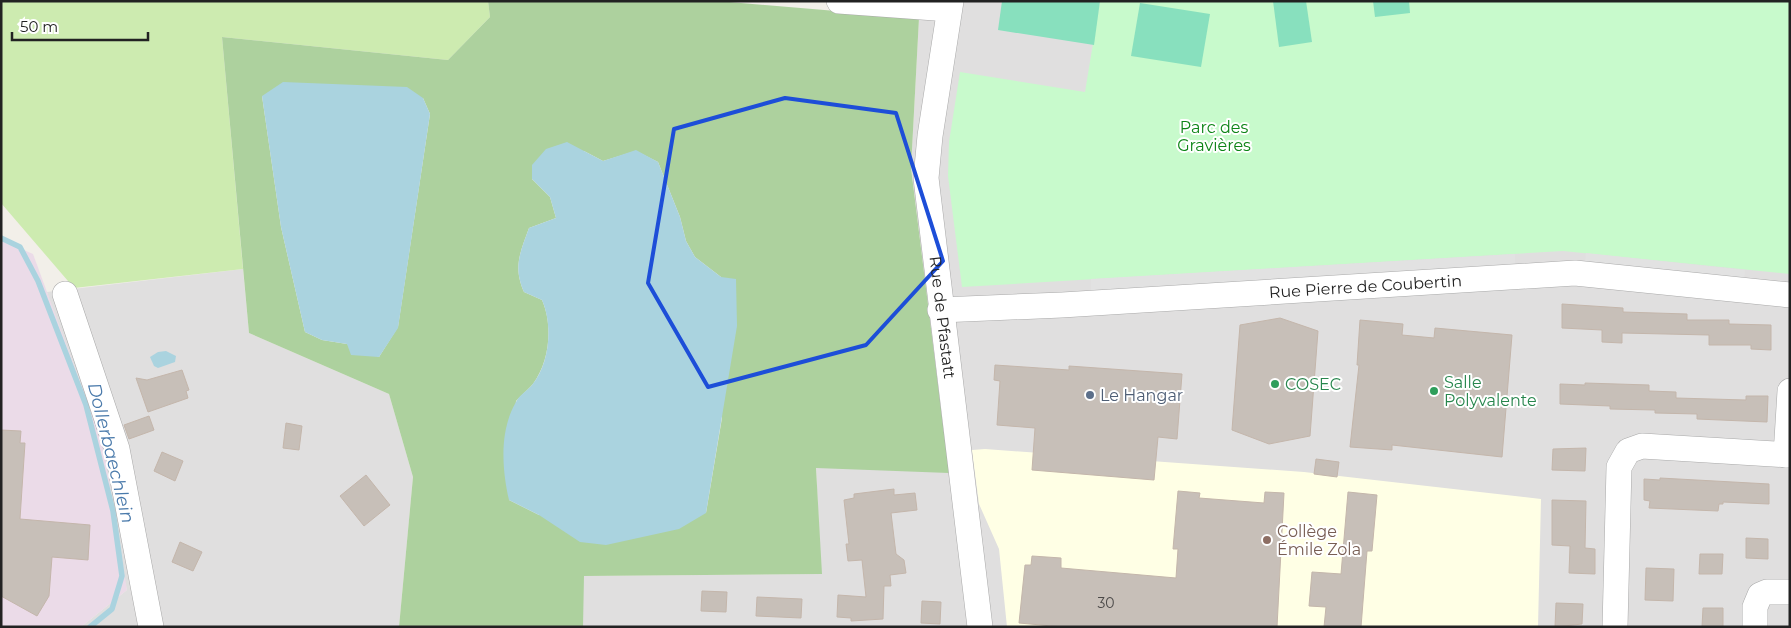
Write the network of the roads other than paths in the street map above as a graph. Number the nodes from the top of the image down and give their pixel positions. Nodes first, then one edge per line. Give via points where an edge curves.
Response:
1 (839, 1) edge
2 (950, 5) edge
3 (65, 294) dead end
4 (1790, 296) edge
5 (940, 310) junction
6 (1790, 390) edge
7 (1788, 455) edge
8 (1790, 592) edge
9 (151, 627) edge
10 (980, 627) edge
11 (1615, 627) edge
12 (1755, 627) edge

1 - 2 street, Rue de Pfastatt
2 - 5 street, Rue de Pfastatt via 926,178
3 - 9 street via 117,448
4 - 5 street, Rue Pierre de Coubertin via 1575,273
5 - 10 street, Rue de Pfastatt
6 - 7 street
7 - 11 street via 1642,446 1628,451 1619,467
8 - 12 street via 1760,595 1755,606

